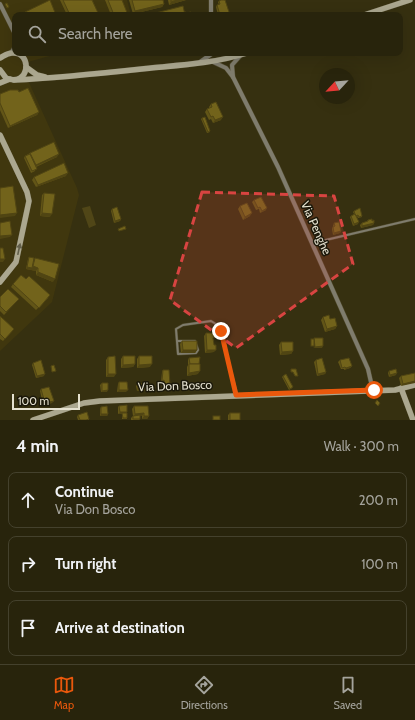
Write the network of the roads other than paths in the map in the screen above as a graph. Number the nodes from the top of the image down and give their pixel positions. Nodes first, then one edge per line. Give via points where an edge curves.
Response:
1 (211, 0) edge
2 (410, 0) edge
3 (0, 4) edge
4 (211, 12) edge
5 (373, 12) edge
6 (12, 28) edge
7 (11, 53) edge
8 (21, 56) edge
9 (23, 56) edge
10 (210, 56) edge
11 (235, 56) edge
12 (242, 56) edge
13 (2, 57) edge
14 (211, 61) junction
15 (0, 62) edge
16 (199, 63) junction
17 (26, 64) junction
18 (0, 70) edge
19 (233, 77) junction
20 (53, 78) junction
21 (12, 79) junction
22 (0, 83) edge
23 (0, 135) edge
24 (415, 219) edge
25 (312, 244) junction
26 (0, 282) edge
27 (177, 341) junction
28 (415, 385) edge
29 (402, 388) junction
30 (374, 390) junction
31 (236, 395) junction
32 (33, 420) edge
33 (413, 420) edge

1 - 4 street
2 - 5 main road
3 - 6 street
7 - 13 main road
8 - 17 main road
9 - 17 street
10 - 16 street
11 - 14 main road
12 - 19 street via 232,65
13 - 15 main road
14 - 16 main road
14 - 19 street, Via Penghe via 226,68
16 - 20 main road
17 - 20 main road via 37,75
17 - 21 main road via 26,70 21,77
18 - 21 main road via 2,75
19 - 25 street, Via Penghe via 278,167
20 - 21 main road
21 - 22 main road
26 -> 23 main road via 16,262 30,201
24 - 25 lane
25 - 30 street, Via Penghe via 368,369
27 - 27 lane via 178,354 198,352 195,341
27 - 31 lane via 176,329 183,324 212,321 219,326
28 - 29 main road, Via Don Bosco
29 - 30 main road, Via Don Bosco
29 - 33 main road
30 - 31 main road, Via Don Bosco
31 - 32 main road, Via Don Bosco via 100,401 84,403

